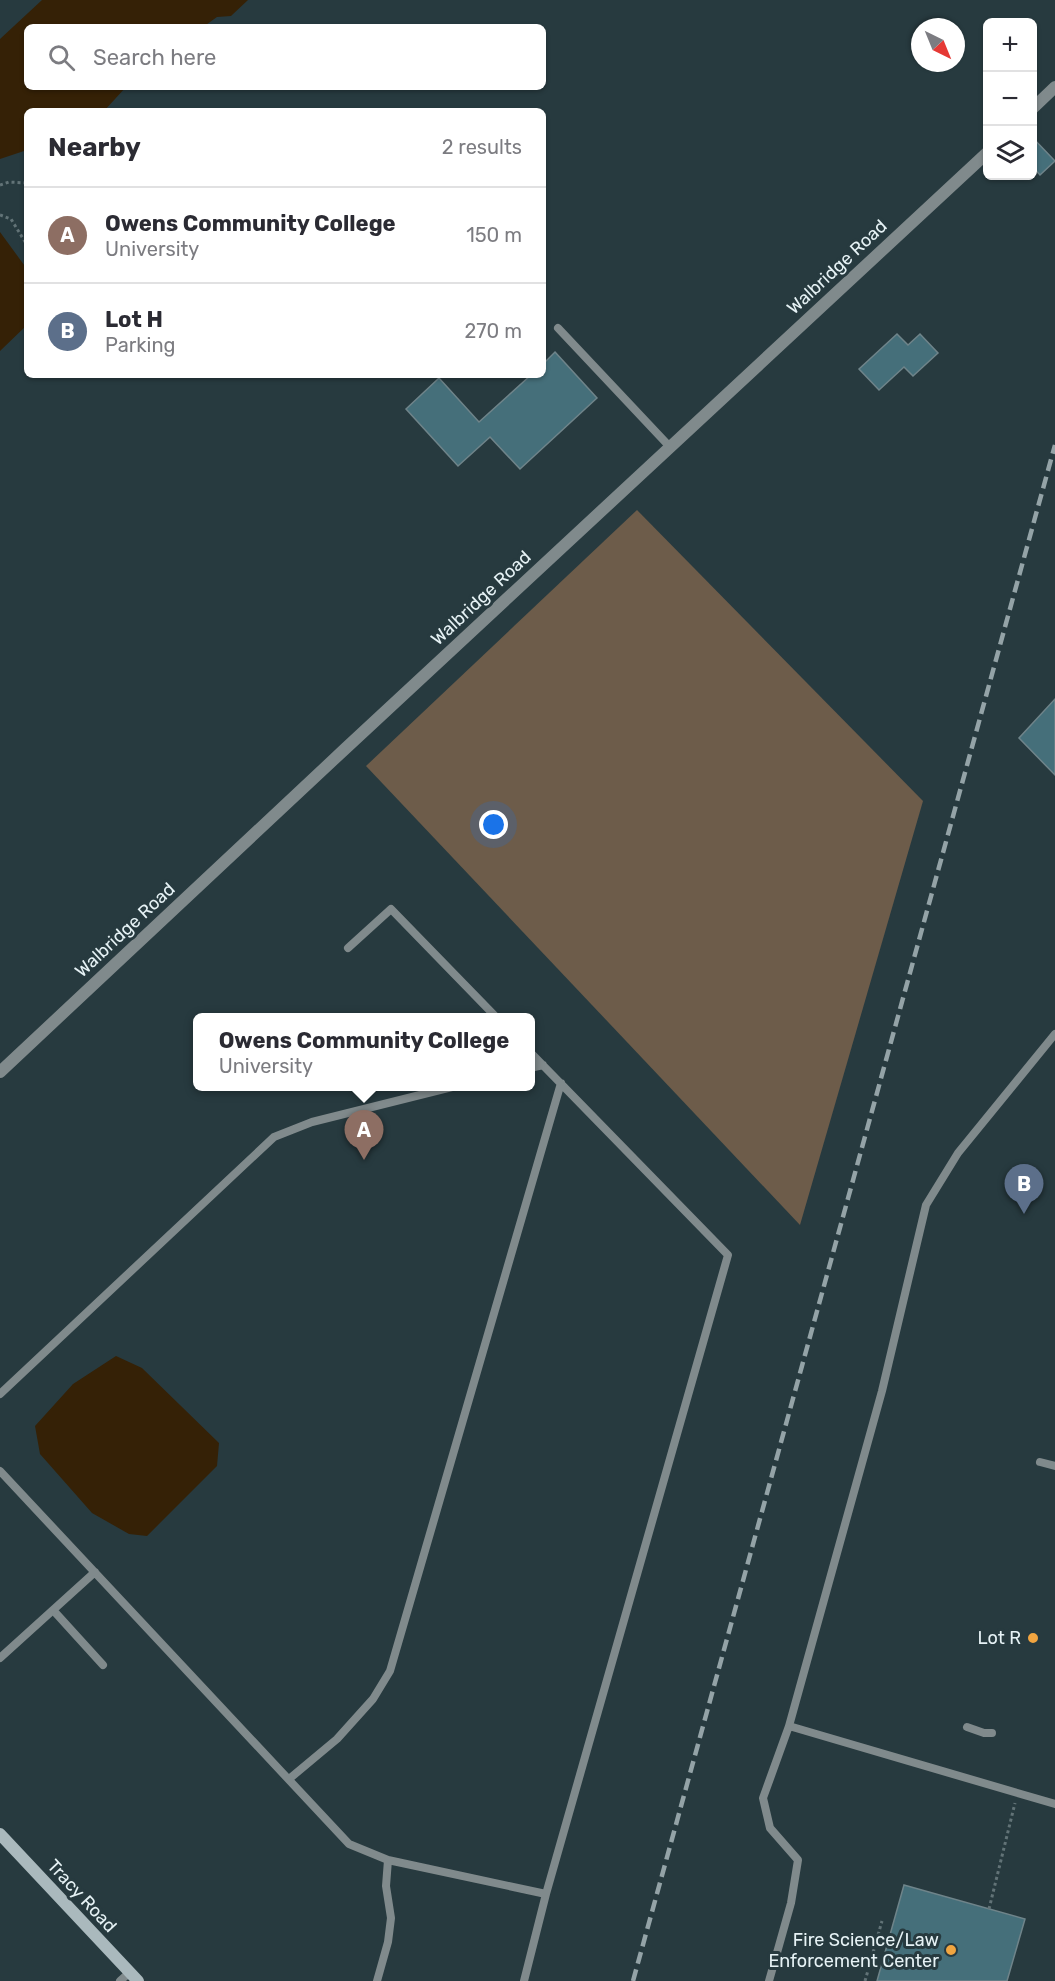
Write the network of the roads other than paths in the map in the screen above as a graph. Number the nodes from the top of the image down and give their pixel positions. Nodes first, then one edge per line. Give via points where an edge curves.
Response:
1 (1055, 87) edge
2 (1037, 104) edge
3 (983, 156) edge
4 (558, 328) dead end
5 (670, 447) junction
6 (348, 948) dead end
7 (493, 1013) edge
8 (1055, 1034) edge
9 (535, 1056) edge
10 (543, 1065) junction
11 (535, 1067) edge
12 (0, 1072) edge
13 (561, 1083) junction
14 (436, 1091) edge
15 (0, 1394) edge
16 (1040, 1462) dead end
17 (1055, 1466) edge
18 (0, 1471) edge
19 (94, 1572) junction
20 (53, 1610) junction
21 (0, 1658) edge
22 (103, 1665) dead end
23 (789, 1726) junction
24 (967, 1727) dead end
25 (992, 1733) dead end
26 (289, 1779) junction
27 (1055, 1804) edge
28 (0, 1834) edge
29 (388, 1860) junction
30 (546, 1894) junction
31 (129, 1978) edge
32 (377, 1981) edge
33 (524, 1981) edge
34 (769, 1981) edge

1 - 2 street
3 - 5 street, Walbridge Road
4 - 5 lane
5 - 12 street, Walbridge Road
6 - 7 lane via 391,909
8 - 23 lane via 958,1153 927,1205 882,1391
9 - 10 lane
10 - 11 lane
10 - 13 lane
13 - 26 lane via 390,1671 374,1699 337,1739
13 - 30 lane via 728,1255
14 - 15 lane via 312,1122 274,1137
16 - 17 lane
18 - 19 lane
19 - 20 lane
19 - 26 lane
20 - 21 lane
20 - 22 lane
23 - 27 lane
23 - 34 lane via 764,1798 770,1827 798,1860 791,1903
24 - 25 lane
26 - 29 lane via 349,1844
28 - 31 street, Tracy Road
29 - 30 lane
29 - 32 lane via 386,1886 392,1918
30 - 33 lane

